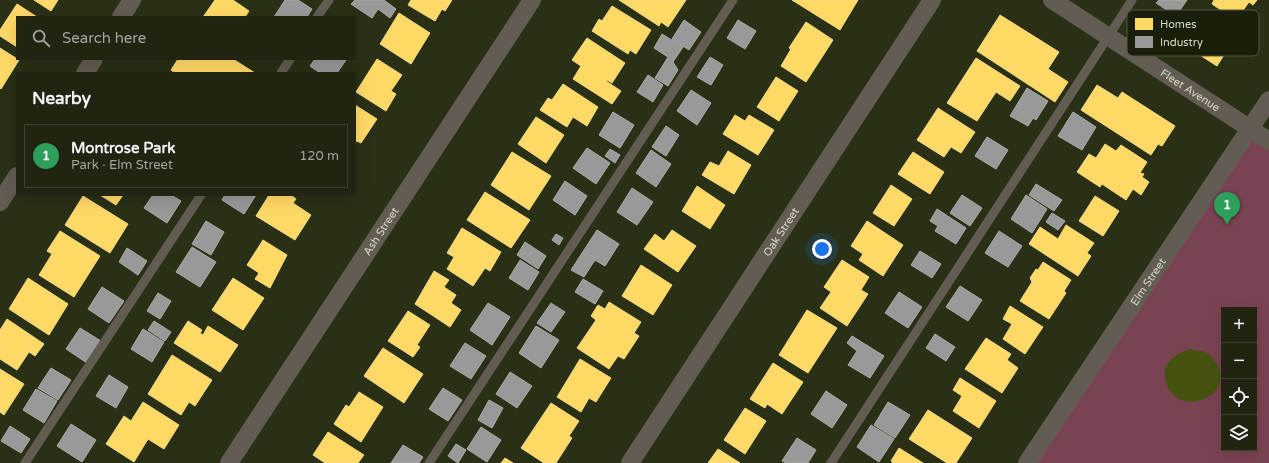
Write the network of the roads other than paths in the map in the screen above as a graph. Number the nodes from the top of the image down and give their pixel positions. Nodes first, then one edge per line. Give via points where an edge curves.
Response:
1 (132, 0) edge
2 (328, 0) edge
3 (532, 0) edge
4 (733, 0) edge
5 (932, 0) edge
6 (1052, 0) edge
7 (1132, 0) edge
8 (122, 16) edge
9 (318, 16) edge
10 (1108, 36) junction
11 (1127, 48) edge
12 (1139, 56) edge
13 (93, 60) edge
14 (289, 60) edge
15 (85, 72) edge
16 (282, 72) edge
17 (1269, 100) edge
18 (1250, 128) junction
19 (1269, 141) edge
20 (16, 178) edge
21 (200, 196) edge
22 (0, 202) edge
23 (25, 463) edge
24 (229, 463) edge
25 (429, 463) edge
26 (630, 463) edge
27 (831, 463) edge
28 (1027, 463) edge

1 - 8 street
2 - 9 lane
3 - 24 street, Ash Street
4 - 25 lane
5 - 26 street, Oak Street
6 - 10 street, Fleet Avenue
7 - 10 lane
10 - 11 street, Fleet Avenue
10 - 27 lane
12 - 18 street, Fleet Avenue
13 - 15 street
14 - 16 lane
17 - 18 street, Elm Street
18 - 19 street, Fleet Avenue
18 - 28 street, Elm Street
20 - 22 street
21 - 23 lane

